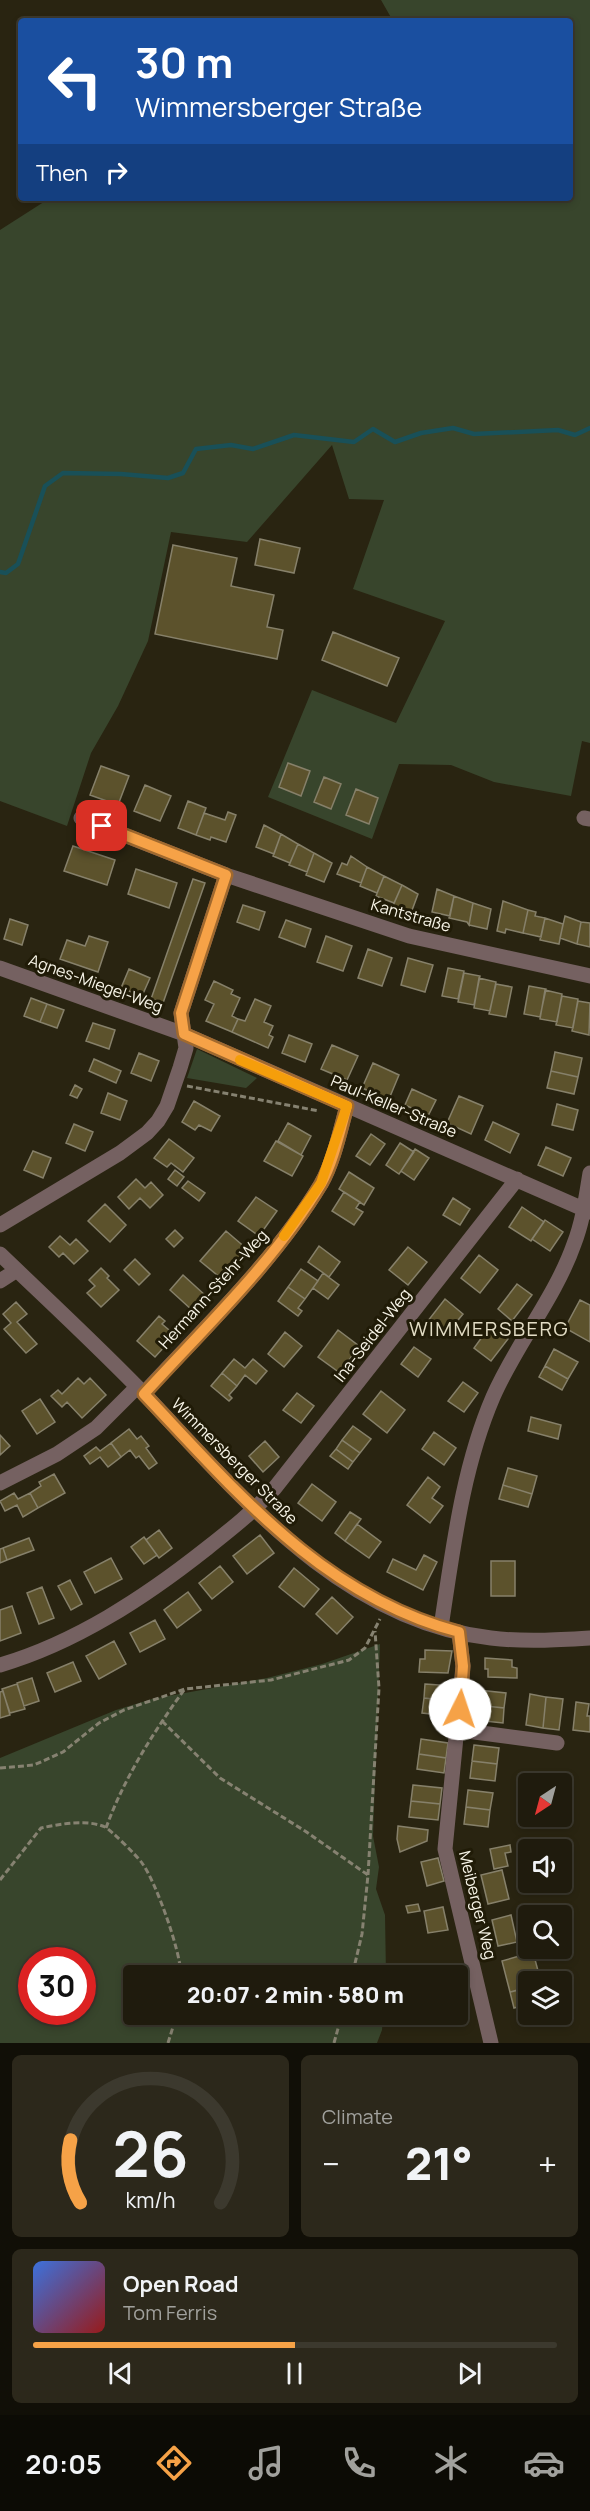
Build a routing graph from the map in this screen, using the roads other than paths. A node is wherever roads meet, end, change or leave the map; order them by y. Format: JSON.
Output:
{"nodes":[{"id":1,"x":81,"y":818,"type":"dead end"},
{"id":2,"x":226,"y":875,"type":"junction"},
{"id":3,"x":0,"y":968,"type":"edge"},
{"id":4,"x":590,"y":976,"type":"edge"},
{"id":5,"x":184,"y":1034,"type":"junction"},
{"id":6,"x":346,"y":1110,"type":"junction"},
{"id":7,"x":590,"y":1173,"type":"edge"},
{"id":8,"x":517,"y":1179,"type":"junction"},
{"id":9,"x":587,"y":1210,"type":"edge"},
{"id":10,"x":0,"y":1225,"type":"edge"},
{"id":11,"x":0,"y":1254,"type":"edge"},
{"id":12,"x":17,"y":1270,"type":"junction"},
{"id":13,"x":0,"y":1281,"type":"edge"},
{"id":14,"x":140,"y":1390,"type":"junction"},
{"id":15,"x":0,"y":1483,"type":"edge"},
{"id":16,"x":255,"y":1511,"type":"junction"},
{"id":17,"x":441,"y":1627,"type":"junction"},
{"id":18,"x":459,"y":1632,"type":"junction"},
{"id":19,"x":590,"y":1638,"type":"edge"},
{"id":20,"x":0,"y":1665,"type":"edge"},
{"id":21,"x":459,"y":1730,"type":"junction"},
{"id":22,"x":558,"y":1743,"type":"dead end"},
{"id":23,"x":491,"y":2043,"type":"edge"}],
"edges":[{"from":1,"to":2,"type":"street","name":"Kantstraße"},
{"from":2,"to":4,"type":"street","name":"Kantstraße"},
{"from":2,"to":5,"type":"street"},
{"from":3,"to":5,"type":"street","name":"Agnes-Miegel-Weg"},
{"from":5,"to":6,"type":"street","name":"Paul-Keller-Straße"},
{"from":5,"to":10,"type":"street"},
{"from":6,"to":8,"type":"street","name":"Paul-Keller-Straße"},
{"from":6,"to":14,"type":"street","name":"Hermann-Stehr-Weg"},
{"from":7,"to":9,"type":"street"},
{"from":8,"to":9,"type":"street","name":"Paul-Keller-Straße"},
{"from":8,"to":16,"type":"street","name":"Ina-Seidel-Weg"},
{"from":9,"to":17,"type":"street"},
{"from":11,"to":12,"type":"street","name":"Wimmersberger Straße"},
{"from":12,"to":13,"type":"street"},
{"from":12,"to":14,"type":"street","name":"Wimmersberger Straße"},
{"from":14,"to":15,"type":"street","name":"Hermann-Stehr-Weg"},
{"from":14,"to":16,"type":"street","name":"Wimmersberger Straße"},
{"from":16,"to":17,"type":"street","name":"Wimmersberger Straße"},
{"from":16,"to":20,"type":"street","name":"Ina-Seidel-Weg"},
{"from":17,"to":18,"type":"street","name":"Wimmersberger Straße"},
{"from":18,"to":19,"type":"street","name":"Wimmersberger Straße"},
{"from":18,"to":21,"type":"street","name":"Meiberger Weg"},
{"from":21,"to":22,"type":"street"},
{"from":21,"to":23,"type":"street","name":"Meiberger Weg"}]}
